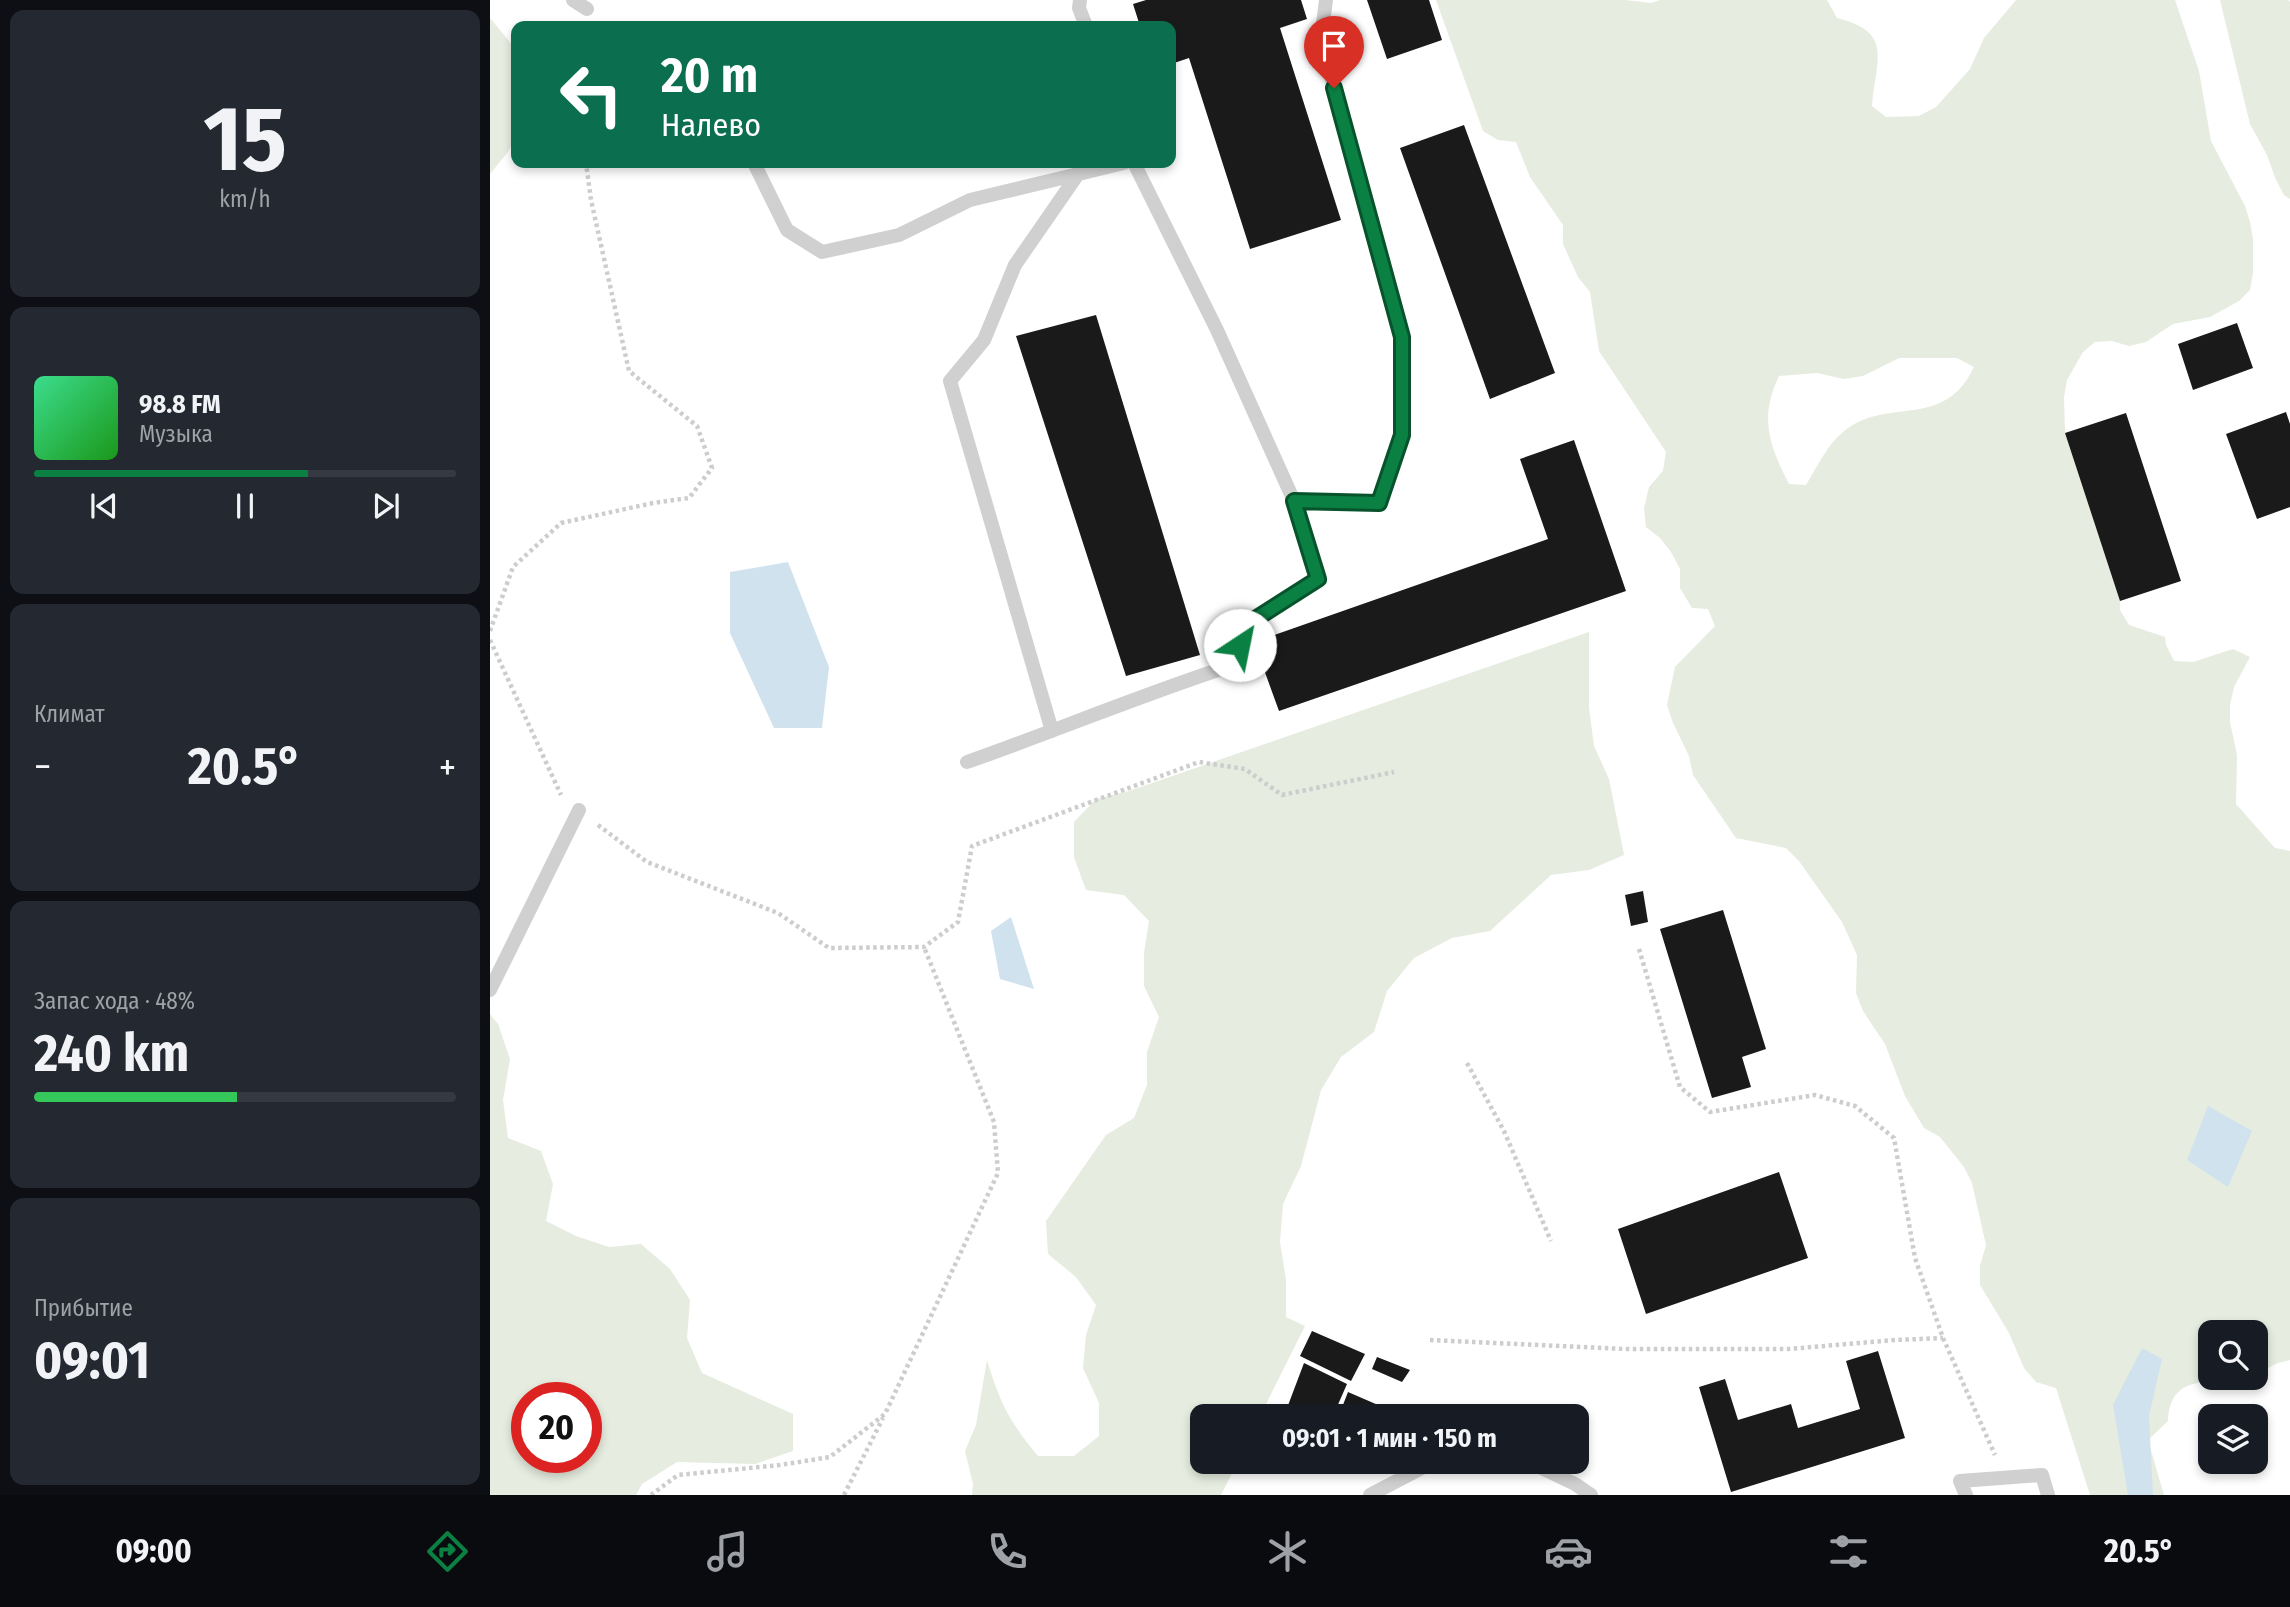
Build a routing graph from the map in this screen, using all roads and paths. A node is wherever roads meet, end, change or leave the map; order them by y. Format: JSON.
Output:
{"nodes":[{"id":1,"x":573,"y":0,"type":"edge"},
{"id":2,"x":1080,"y":0,"type":"edge"},
{"id":3,"x":1326,"y":0,"type":"edge"},
{"id":4,"x":587,"y":9,"type":"dead end"},
{"id":5,"x":1084,"y":21,"type":"edge"},
{"id":6,"x":587,"y":168,"type":"edge"},
{"id":7,"x":756,"y":168,"type":"edge"},
{"id":8,"x":1103,"y":168,"type":"edge"},
{"id":9,"x":1136,"y":168,"type":"edge"},
{"id":10,"x":1078,"y":174,"type":"junction"},
{"id":11,"x":1294,"y":501,"type":"junction"},
{"id":12,"x":490,"y":631,"type":"edge"},
{"id":13,"x":490,"y":640,"type":"edge"},
{"id":14,"x":1052,"y":731,"type":"junction"},
{"id":15,"x":967,"y":762,"type":"dead end"},
{"id":16,"x":1394,"y":772,"type":"dead end"},
{"id":17,"x":579,"y":810,"type":"junction"},
{"id":18,"x":924,"y":947,"type":"junction"},
{"id":19,"x":1639,"y":949,"type":"dead end"},
{"id":20,"x":490,"y":990,"type":"edge"},
{"id":21,"x":1467,"y":1063,"type":"dead end"},
{"id":22,"x":1551,"y":1241,"type":"dead end"},
{"id":23,"x":1943,"y":1338,"type":"junction"},
{"id":24,"x":1430,"y":1340,"type":"dead end"},
{"id":25,"x":885,"y":1414,"type":"junction"},
{"id":26,"x":1410,"y":1474,"type":"edge"},
{"id":27,"x":1554,"y":1474,"type":"edge"},
{"id":28,"x":2004,"y":1478,"type":"junction"},
{"id":29,"x":651,"y":1495,"type":"edge"},
{"id":30,"x":844,"y":1495,"type":"edge"},
{"id":31,"x":1370,"y":1495,"type":"edge"},
{"id":32,"x":1591,"y":1495,"type":"edge"},
{"id":33,"x":1966,"y":1495,"type":"edge"},
{"id":34,"x":2048,"y":1495,"type":"edge"}],
"edges":[{"from":1,"to":4,"type":"lane"},
{"from":2,"to":5,"type":"lane"},
{"from":3,"to":11,"type":"lane"},
{"from":6,"to":12,"type":"path"},
{"from":7,"to":10,"type":"lane"},
{"from":8,"to":10,"type":"lane"},
{"from":9,"to":11,"type":"lane"},
{"from":10,"to":14,"type":"lane"},
{"from":11,"to":14,"type":"lane"},
{"from":13,"to":17,"type":"path"},
{"from":14,"to":15,"type":"lane"},
{"from":16,"to":18,"type":"path"},
{"from":17,"to":18,"type":"path"},
{"from":17,"to":20,"type":"lane"},
{"from":18,"to":25,"type":"path"},
{"from":19,"to":23,"type":"path"},
{"from":21,"to":22,"type":"path"},
{"from":23,"to":24,"type":"path"},
{"from":23,"to":28,"type":"path"},
{"from":25,"to":29,"type":"path"},
{"from":25,"to":30,"type":"path"},
{"from":26,"to":31,"type":"lane"},
{"from":27,"to":32,"type":"lane"},
{"from":28,"to":33,"type":"lane"},
{"from":28,"to":34,"type":"lane"}]}
